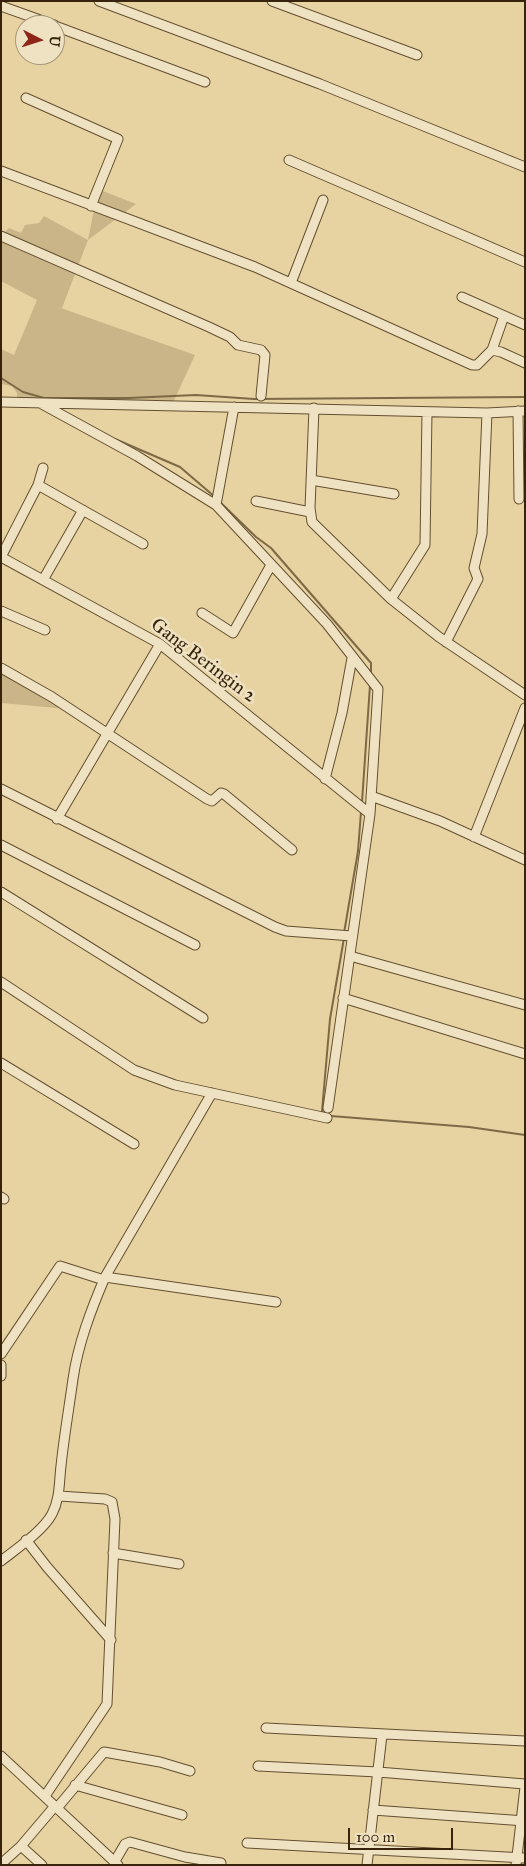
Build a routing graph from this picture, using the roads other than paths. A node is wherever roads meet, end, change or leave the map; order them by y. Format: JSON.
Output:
{"nodes":[{"id":1,"x":99,"y":1,"type":"edge"},
{"id":2,"x":272,"y":1,"type":"edge"},
{"id":3,"x":1,"y":6,"type":"edge"},
{"id":4,"x":26,"y":15,"type":"edge"},
{"id":5,"x":65,"y":29,"type":"edge"},
{"id":6,"x":417,"y":55,"type":"dead end"},
{"id":7,"x":205,"y":82,"type":"dead end"},
{"id":8,"x":26,"y":98,"type":"dead end"},
{"id":9,"x":289,"y":160,"type":"dead end"},
{"id":10,"x":525,"y":167,"type":"edge"},
{"id":11,"x":1,"y":171,"type":"edge"},
{"id":12,"x":324,"y":200,"type":"dead end"},
{"id":13,"x":91,"y":206,"type":"junction"},
{"id":14,"x":1,"y":236,"type":"edge"},
{"id":15,"x":525,"y":262,"type":"edge"},
{"id":16,"x":291,"y":283,"type":"junction"},
{"id":17,"x":462,"y":297,"type":"dead end"},
{"id":18,"x":504,"y":316,"type":"junction"},
{"id":19,"x":525,"y":325,"type":"edge"},
{"id":20,"x":492,"y":350,"type":"junction"},
{"id":21,"x":525,"y":363,"type":"edge"},
{"id":22,"x":261,"y":396,"type":"dead end"},
{"id":23,"x":41,"y":401,"type":"junction"},
{"id":24,"x":1,"y":402,"type":"edge"},
{"id":25,"x":234,"y":408,"type":"junction"},
{"id":26,"x":314,"y":408,"type":"junction"},
{"id":27,"x":522,"y":411,"type":"edge"},
{"id":28,"x":427,"y":412,"type":"junction"},
{"id":29,"x":487,"y":413,"type":"junction"},
{"id":30,"x":43,"y":468,"type":"dead end"},
{"id":31,"x":311,"y":480,"type":"junction"},
{"id":32,"x":38,"y":485,"type":"junction"},
{"id":33,"x":394,"y":494,"type":"dead end"},
{"id":34,"x":518,"y":498,"type":"dead end"},
{"id":35,"x":256,"y":501,"type":"dead end"},
{"id":36,"x":216,"y":504,"type":"junction"},
{"id":37,"x":83,"y":510,"type":"junction"},
{"id":38,"x":310,"y":512,"type":"junction"},
{"id":39,"x":143,"y":544,"type":"dead end"},
{"id":40,"x":1,"y":557,"type":"edge"},
{"id":41,"x":271,"y":565,"type":"junction"},
{"id":42,"x":44,"y":580,"type":"junction"},
{"id":43,"x":390,"y":599,"type":"junction"},
{"id":44,"x":1,"y":611,"type":"edge"},
{"id":45,"x":202,"y":614,"type":"dead end"},
{"id":46,"x":45,"y":630,"type":"dead end"},
{"id":47,"x":446,"y":642,"type":"junction"},
{"id":48,"x":160,"y":644,"type":"junction"},
{"id":49,"x":352,"y":658,"type":"junction"},
{"id":50,"x":1,"y":668,"type":"edge"},
{"id":51,"x":525,"y":695,"type":"edge"},
{"id":52,"x":525,"y":708,"type":"edge"},
{"id":53,"x":107,"y":733,"type":"junction"},
{"id":54,"x":326,"y":779,"type":"junction"},
{"id":55,"x":1,"y":789,"type":"edge"},
{"id":56,"x":371,"y":796,"type":"junction"},
{"id":57,"x":364,"y":810,"type":"junction"},
{"id":58,"x":57,"y":819,"type":"junction"},
{"id":59,"x":474,"y":837,"type":"junction"},
{"id":60,"x":1,"y":846,"type":"edge"},
{"id":61,"x":292,"y":850,"type":"dead end"},
{"id":62,"x":525,"y":860,"type":"edge"},
{"id":63,"x":1,"y":892,"type":"edge"},
{"id":64,"x":347,"y":935,"type":"junction"},
{"id":65,"x":195,"y":945,"type":"dead end"},
{"id":66,"x":350,"y":956,"type":"junction"},
{"id":67,"x":1,"y":982,"type":"edge"},
{"id":68,"x":343,"y":998,"type":"junction"},
{"id":69,"x":525,"y":1005,"type":"edge"},
{"id":70,"x":203,"y":1018,"type":"dead end"},
{"id":71,"x":525,"y":1054,"type":"edge"},
{"id":72,"x":1,"y":1063,"type":"edge"},
{"id":73,"x":212,"y":1093,"type":"junction"},
{"id":74,"x":328,"y":1108,"type":"dead end"},
{"id":75,"x":327,"y":1118,"type":"dead end"},
{"id":76,"x":134,"y":1144,"type":"dead end"},
{"id":77,"x":105,"y":1279,"type":"junction"},
{"id":78,"x":276,"y":1302,"type":"dead end"},
{"id":79,"x":1,"y":1354,"type":"edge"},
{"id":80,"x":1,"y":1365,"type":"edge"},
{"id":81,"x":1,"y":1376,"type":"edge"},
{"id":82,"x":59,"y":1496,"type":"junction"},
{"id":83,"x":26,"y":1540,"type":"junction"},
{"id":84,"x":114,"y":1553,"type":"junction"},
{"id":85,"x":1,"y":1561,"type":"edge"},
{"id":86,"x":179,"y":1564,"type":"dead end"},
{"id":87,"x":111,"y":1640,"type":"junction"},
{"id":88,"x":266,"y":1728,"type":"dead end"},
{"id":89,"x":382,"y":1735,"type":"junction"},
{"id":90,"x":525,"y":1741,"type":"edge"},
{"id":91,"x":1,"y":1756,"type":"edge"},
{"id":92,"x":258,"y":1766,"type":"dead end"},
{"id":93,"x":190,"y":1771,"type":"dead end"},
{"id":94,"x":378,"y":1772,"type":"junction"},
{"id":95,"x":75,"y":1785,"type":"junction"},
{"id":96,"x":525,"y":1785,"type":"edge"},
{"id":97,"x":45,"y":1796,"type":"junction"},
{"id":98,"x":56,"y":1807,"type":"junction"},
{"id":99,"x":373,"y":1810,"type":"junction"},
{"id":100,"x":182,"y":1815,"type":"dead end"},
{"id":101,"x":523,"y":1821,"type":"edge"},
{"id":102,"x":247,"y":1843,"type":"dead end"},
{"id":103,"x":21,"y":1846,"type":"junction"},
{"id":104,"x":369,"y":1848,"type":"junction"},
{"id":105,"x":519,"y":1860,"type":"edge"},
{"id":106,"x":117,"y":1863,"type":"edge"},
{"id":107,"x":221,"y":1863,"type":"dead end"},
{"id":108,"x":1,"y":1864,"type":"edge"},
{"id":109,"x":42,"y":1865,"type":"edge"},
{"id":110,"x":367,"y":1865,"type":"edge"}],
"edges":[{"from":1,"to":10,"type":"street"},
{"from":2,"to":6,"type":"street"},
{"from":3,"to":4,"type":"street"},
{"from":5,"to":7,"type":"street"},
{"from":8,"to":13,"type":"street"},
{"from":9,"to":15,"type":"street"},
{"from":11,"to":13,"type":"street"},
{"from":12,"to":16,"type":"street"},
{"from":13,"to":16,"type":"street"},
{"from":14,"to":22,"type":"street"},
{"from":16,"to":20,"type":"street"},
{"from":17,"to":18,"type":"street"},
{"from":18,"to":19,"type":"street"},
{"from":18,"to":20,"type":"street"},
{"from":20,"to":21,"type":"street"},
{"from":23,"to":24,"type":"street"},
{"from":23,"to":25,"type":"street"},
{"from":23,"to":36,"type":"street"},
{"from":25,"to":26,"type":"street"},
{"from":25,"to":36,"type":"street"},
{"from":26,"to":28,"type":"street"},
{"from":26,"to":31,"type":"street"},
{"from":27,"to":29,"type":"street"},
{"from":27,"to":34,"type":"street"},
{"from":28,"to":29,"type":"street"},
{"from":28,"to":43,"type":"street"},
{"from":29,"to":47,"type":"street"},
{"from":30,"to":32,"type":"street"},
{"from":31,"to":33,"type":"street"},
{"from":31,"to":38,"type":"street"},
{"from":32,"to":37,"type":"street"},
{"from":32,"to":40,"type":"street"},
{"from":35,"to":38,"type":"street"},
{"from":36,"to":41,"type":"street"},
{"from":37,"to":39,"type":"street"},
{"from":37,"to":42,"type":"street"},
{"from":38,"to":43,"type":"street"},
{"from":40,"to":42,"type":"street","name":"Gang Beringin 2"},
{"from":41,"to":45,"type":"street"},
{"from":41,"to":49,"type":"street"},
{"from":42,"to":48,"type":"street","name":"Gang Beringin 2"},
{"from":43,"to":47,"type":"street"},
{"from":44,"to":46,"type":"street"},
{"from":47,"to":51,"type":"street"},
{"from":48,"to":53,"type":"street"},
{"from":48,"to":54,"type":"street","name":"Gang Beringin 2"},
{"from":49,"to":54,"type":"street"},
{"from":49,"to":56,"type":"street"},
{"from":50,"to":53,"type":"street"},
{"from":52,"to":59,"type":"street"},
{"from":53,"to":58,"type":"street"},
{"from":53,"to":61,"type":"street"},
{"from":54,"to":57,"type":"street","name":"Gang Beringin 2"},
{"from":55,"to":58,"type":"street"},
{"from":56,"to":57,"type":"street"},
{"from":56,"to":59,"type":"street"},
{"from":57,"to":64,"type":"street"},
{"from":58,"to":64,"type":"street"},
{"from":59,"to":62,"type":"street"},
{"from":60,"to":65,"type":"street"},
{"from":63,"to":70,"type":"street"},
{"from":64,"to":66,"type":"street"},
{"from":66,"to":68,"type":"street"},
{"from":66,"to":69,"type":"street"},
{"from":67,"to":73,"type":"street"},
{"from":68,"to":71,"type":"street"},
{"from":68,"to":74,"type":"street"},
{"from":72,"to":76,"type":"street"},
{"from":73,"to":75,"type":"street"},
{"from":73,"to":77,"type":"street"},
{"from":77,"to":78,"type":"street"},
{"from":77,"to":79,"type":"street"},
{"from":77,"to":82,"type":"street"},
{"from":80,"to":81,"type":"street"},
{"from":82,"to":83,"type":"street"},
{"from":82,"to":84,"type":"street"},
{"from":83,"to":85,"type":"street"},
{"from":83,"to":87,"type":"street"},
{"from":84,"to":86,"type":"street"},
{"from":84,"to":87,"type":"street"},
{"from":87,"to":97,"type":"street"},
{"from":88,"to":89,"type":"street"},
{"from":89,"to":90,"type":"street"},
{"from":89,"to":94,"type":"street"},
{"from":91,"to":97,"type":"street"},
{"from":92,"to":94,"type":"street"},
{"from":93,"to":95,"type":"street"},
{"from":94,"to":96,"type":"street"},
{"from":94,"to":99,"type":"street"},
{"from":95,"to":98,"type":"street"},
{"from":95,"to":100,"type":"street"},
{"from":96,"to":101,"type":"street"},
{"from":97,"to":98,"type":"street"},
{"from":98,"to":103,"type":"street"},
{"from":98,"to":106,"type":"street"},
{"from":99,"to":101,"type":"street"},
{"from":99,"to":104,"type":"street"},
{"from":101,"to":105,"type":"street"},
{"from":102,"to":104,"type":"street"},
{"from":103,"to":108,"type":"street"},
{"from":103,"to":109,"type":"street"},
{"from":104,"to":105,"type":"street"},
{"from":104,"to":110,"type":"street"},
{"from":106,"to":107,"type":"street"}]}
